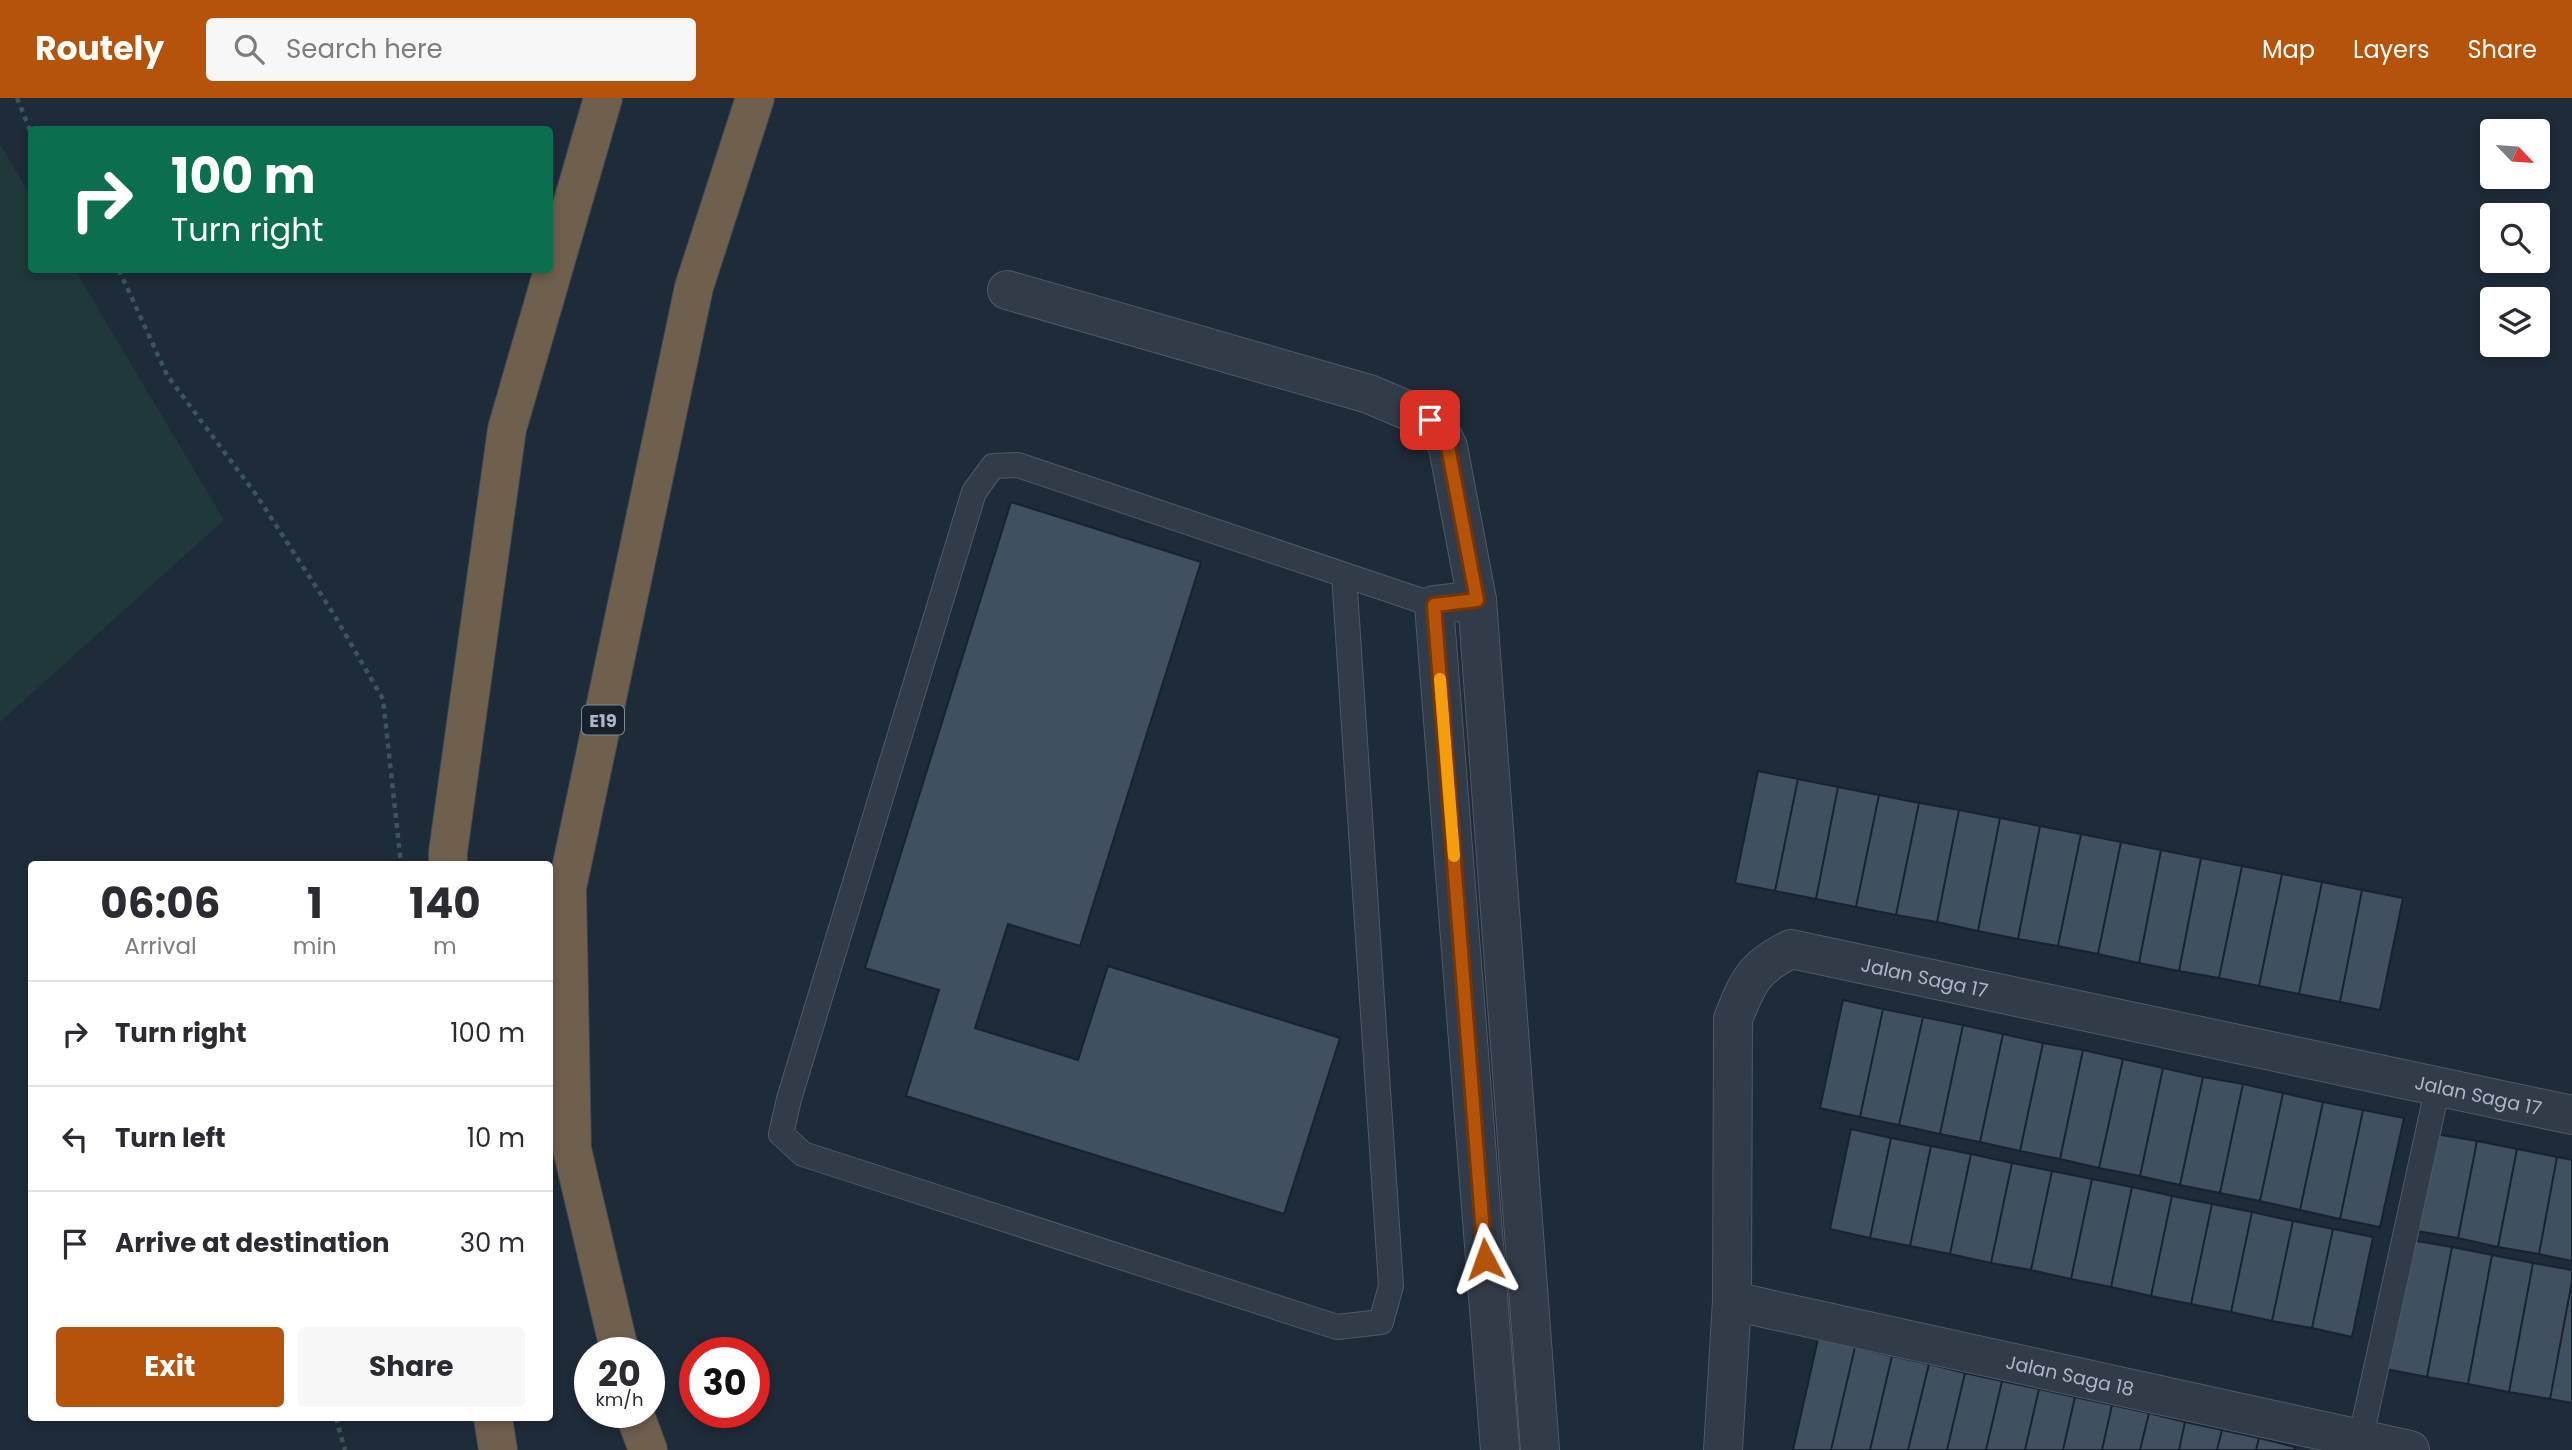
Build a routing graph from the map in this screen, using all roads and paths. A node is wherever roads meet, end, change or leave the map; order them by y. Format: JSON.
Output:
{"nodes":[{"id":1,"x":17,"y":98,"type":"edge"},
{"id":2,"x":603,"y":98,"type":"edge"},
{"id":3,"x":755,"y":98,"type":"edge"},
{"id":4,"x":28,"y":126,"type":"edge"},
{"id":5,"x":553,"y":270,"type":"edge"},
{"id":6,"x":119,"y":273,"type":"edge"},
{"id":7,"x":552,"y":273,"type":"edge"},
{"id":8,"x":1007,"y":290,"type":"dead end"},
{"id":9,"x":1344,"y":575,"type":"junction"},
{"id":10,"x":1477,"y":600,"type":"junction"},
{"id":11,"x":1434,"y":605,"type":"junction"},
{"id":12,"x":401,"y":861,"type":"edge"},
{"id":13,"x":448,"y":861,"type":"edge"},
{"id":14,"x":2438,"y":1086,"type":"junction"},
{"id":15,"x":2572,"y":1115,"type":"edge"},
{"id":16,"x":1732,"y":1301,"type":"junction"},
{"id":17,"x":616,"y":1337,"type":"edge"},
{"id":18,"x":337,"y":1421,"type":"edge"},
{"id":19,"x":493,"y":1421,"type":"edge"},
{"id":20,"x":640,"y":1428,"type":"edge"},
{"id":21,"x":2359,"y":1445,"type":"edge"},
{"id":22,"x":345,"y":1450,"type":"edge"},
{"id":23,"x":498,"y":1450,"type":"edge"},
{"id":24,"x":648,"y":1450,"type":"edge"},
{"id":25,"x":1500,"y":1450,"type":"edge"},
{"id":26,"x":1540,"y":1450,"type":"edge"},
{"id":27,"x":1723,"y":1450,"type":"edge"},
{"id":28,"x":2410,"y":1450,"type":"edge"}],
"edges":[{"from":1,"to":4,"type":"path"},
{"from":2,"to":5,"type":"highway"},
{"from":3,"to":17,"type":"highway","number":"E19"},
{"from":6,"to":12,"type":"path"},
{"from":7,"to":13,"type":"highway"},
{"from":8,"to":10,"type":"street"},
{"from":9,"to":9,"type":"lane"},
{"from":9,"to":11,"type":"lane"},
{"from":10,"to":11,"type":"street"},
{"from":10,"to":26,"type":"street"},
{"from":11,"to":25,"type":"street"},
{"from":14,"to":15,"type":"street","name":"Jalan Saga 17"},
{"from":14,"to":16,"type":"street","name":"Jalan Saga 17"},
{"from":14,"to":21,"type":"lane"},
{"from":16,"to":21,"type":"street","name":"Jalan Saga 18"},
{"from":16,"to":27,"type":"street","name":"Jalan Saga 17"},
{"from":18,"to":22,"type":"path"},
{"from":19,"to":23,"type":"highway"},
{"from":20,"to":24,"type":"highway"},
{"from":21,"to":28,"type":"street","name":"Jalan Saga 18"}]}
